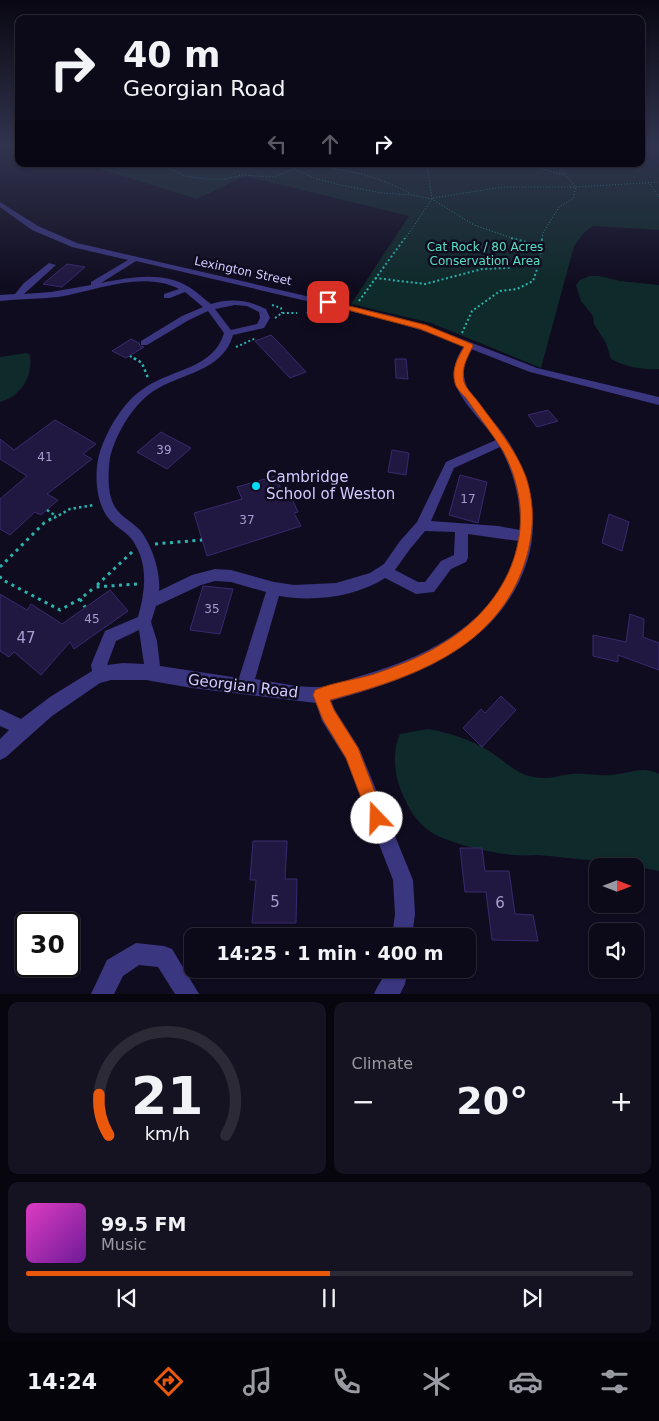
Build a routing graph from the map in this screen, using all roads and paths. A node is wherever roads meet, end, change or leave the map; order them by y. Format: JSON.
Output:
{"nodes":[{"id":1,"x":379,"y":192,"type":"edge"},
{"id":2,"x":407,"y":192,"type":"edge"},
{"id":3,"x":431,"y":192,"type":"edge"},
{"id":4,"x":472,"y":192,"type":"edge"},
{"id":5,"x":575,"y":192,"type":"edge"},
{"id":6,"x":412,"y":195,"type":"junction"},
{"id":7,"x":432,"y":198,"type":"junction"},
{"id":8,"x":0,"y":204,"type":"edge"},
{"id":9,"x":542,"y":246,"type":"junction"},
{"id":10,"x":134,"y":259,"type":"junction"},
{"id":11,"x":540,"y":260,"type":"junction"},
{"id":12,"x":52,"y":265,"type":"dead end"},
{"id":13,"x":121,"y":269,"type":"junction"},
{"id":14,"x":375,"y":278,"type":"junction"},
{"id":15,"x":118,"y":284,"type":"junction"},
{"id":16,"x":186,"y":289,"type":"junction"},
{"id":17,"x":78,"y":291,"type":"junction"},
{"id":18,"x":167,"y":296,"type":"dead end"},
{"id":19,"x":17,"y":297,"type":"junction"},
{"id":20,"x":0,"y":298,"type":"edge"},
{"id":21,"x":210,"y":308,"type":"junction"},
{"id":22,"x":354,"y":308,"type":"junction"},
{"id":23,"x":229,"y":333,"type":"junction"},
{"id":24,"x":144,"y":343,"type":"dead end"},
{"id":25,"x":463,"y":343,"type":"junction"},
{"id":26,"x":130,"y":356,"type":"dead end"},
{"id":27,"x":154,"y":386,"type":"junction"},
{"id":28,"x":659,"y":401,"type":"edge"},
{"id":29,"x":503,"y":442,"type":"junction"},
{"id":30,"x":107,"y":503,"type":"junction"},
{"id":31,"x":46,"y":510,"type":"dead end"},
{"id":32,"x":56,"y":516,"type":"junction"},
{"id":33,"x":423,"y":526,"type":"junction"},
{"id":34,"x":462,"y":528,"type":"junction"},
{"id":35,"x":526,"y":537,"type":"junction"},
{"id":36,"x":202,"y":540,"type":"dead end"},
{"id":37,"x":140,"y":545,"type":"junction"},
{"id":38,"x":0,"y":567,"type":"edge"},
{"id":39,"x":385,"y":571,"type":"junction"},
{"id":40,"x":0,"y":576,"type":"edge"},
{"id":41,"x":152,"y":584,"type":"junction"},
{"id":42,"x":95,"y":587,"type":"junction"},
{"id":43,"x":274,"y":588,"type":"junction"},
{"id":44,"x":80,"y":599,"type":"junction"},
{"id":45,"x":148,"y":602,"type":"junction"},
{"id":46,"x":85,"y":607,"type":"dead end"},
{"id":47,"x":144,"y":622,"type":"junction"},
{"id":48,"x":152,"y":673,"type":"junction"},
{"id":49,"x":100,"y":675,"type":"junction"},
{"id":50,"x":244,"y":686,"type":"junction"},
{"id":51,"x":321,"y":695,"type":"junction"},
{"id":52,"x":0,"y":717,"type":"edge"},
{"id":53,"x":22,"y":728,"type":"junction"},
{"id":54,"x":0,"y":752,"type":"edge"},
{"id":55,"x":403,"y":928,"type":"edge"},
{"id":56,"x":395,"y":978,"type":"edge"},
{"id":57,"x":102,"y":994,"type":"edge"},
{"id":58,"x":188,"y":994,"type":"edge"},
{"id":59,"x":385,"y":994,"type":"edge"}],
"edges":[{"from":1,"to":6,"type":"path"},
{"from":2,"to":6,"type":"path"},
{"from":3,"to":7,"type":"path"},
{"from":4,"to":7,"type":"path"},
{"from":5,"to":9,"type":"path"},
{"from":6,"to":7,"type":"path"},
{"from":7,"to":9,"type":"path"},
{"from":7,"to":14,"type":"path"},
{"from":8,"to":10,"type":"street","name":"Lexington Street"},
{"from":9,"to":11,"type":"path"},
{"from":10,"to":13,"type":"street"},
{"from":10,"to":22,"type":"street","name":"Lexington Street"},
{"from":11,"to":14,"type":"path"},
{"from":11,"to":25,"type":"path"},
{"from":12,"to":19,"type":"street"},
{"from":13,"to":15,"type":"street"},
{"from":13,"to":17,"type":"street"},
{"from":14,"to":22,"type":"path"},
{"from":15,"to":16,"type":"street"},
{"from":15,"to":17,"type":"street"},
{"from":16,"to":18,"type":"street"},
{"from":16,"to":21,"type":"street"},
{"from":17,"to":19,"type":"street"},
{"from":19,"to":20,"type":"street"},
{"from":21,"to":23,"type":"street"},
{"from":21,"to":23,"type":"street"},
{"from":21,"to":24,"type":"street"},
{"from":22,"to":25,"type":"street","name":"Lexington Street"},
{"from":23,"to":27,"type":"street"},
{"from":25,"to":28,"type":"street","name":"Lexington Street"},
{"from":25,"to":29,"type":"street","name":"Georgian Road"},
{"from":26,"to":27,"type":"path"},
{"from":27,"to":30,"type":"street"},
{"from":29,"to":33,"type":"street"},
{"from":29,"to":35,"type":"street","name":"Georgian Road"},
{"from":30,"to":32,"type":"path"},
{"from":30,"to":37,"type":"street"},
{"from":31,"to":32,"type":"path"},
{"from":32,"to":38,"type":"path"},
{"from":33,"to":34,"type":"street"},
{"from":33,"to":39,"type":"street"},
{"from":34,"to":35,"type":"street"},
{"from":34,"to":39,"type":"street"},
{"from":35,"to":51,"type":"street","name":"Georgian Road"},
{"from":36,"to":37,"type":"path"},
{"from":37,"to":41,"type":"street"},
{"from":37,"to":42,"type":"path"},
{"from":39,"to":43,"type":"street"},
{"from":40,"to":44,"type":"path"},
{"from":41,"to":42,"type":"path"},
{"from":41,"to":45,"type":"street"},
{"from":42,"to":44,"type":"path"},
{"from":43,"to":45,"type":"street"},
{"from":43,"to":50,"type":"street"},
{"from":44,"to":46,"type":"path"},
{"from":45,"to":47,"type":"street"},
{"from":47,"to":48,"type":"street"},
{"from":47,"to":49,"type":"street"},
{"from":48,"to":49,"type":"street","name":"Georgian Road"},
{"from":48,"to":50,"type":"street","name":"Georgian Road"},
{"from":49,"to":53,"type":"street","name":"Georgian Road"},
{"from":50,"to":51,"type":"street","name":"Georgian Road"},
{"from":51,"to":55,"type":"street"},
{"from":52,"to":53,"type":"street"},
{"from":53,"to":54,"type":"street","name":"Georgian Road"},
{"from":56,"to":59,"type":"street"},
{"from":57,"to":58,"type":"street"}]}
